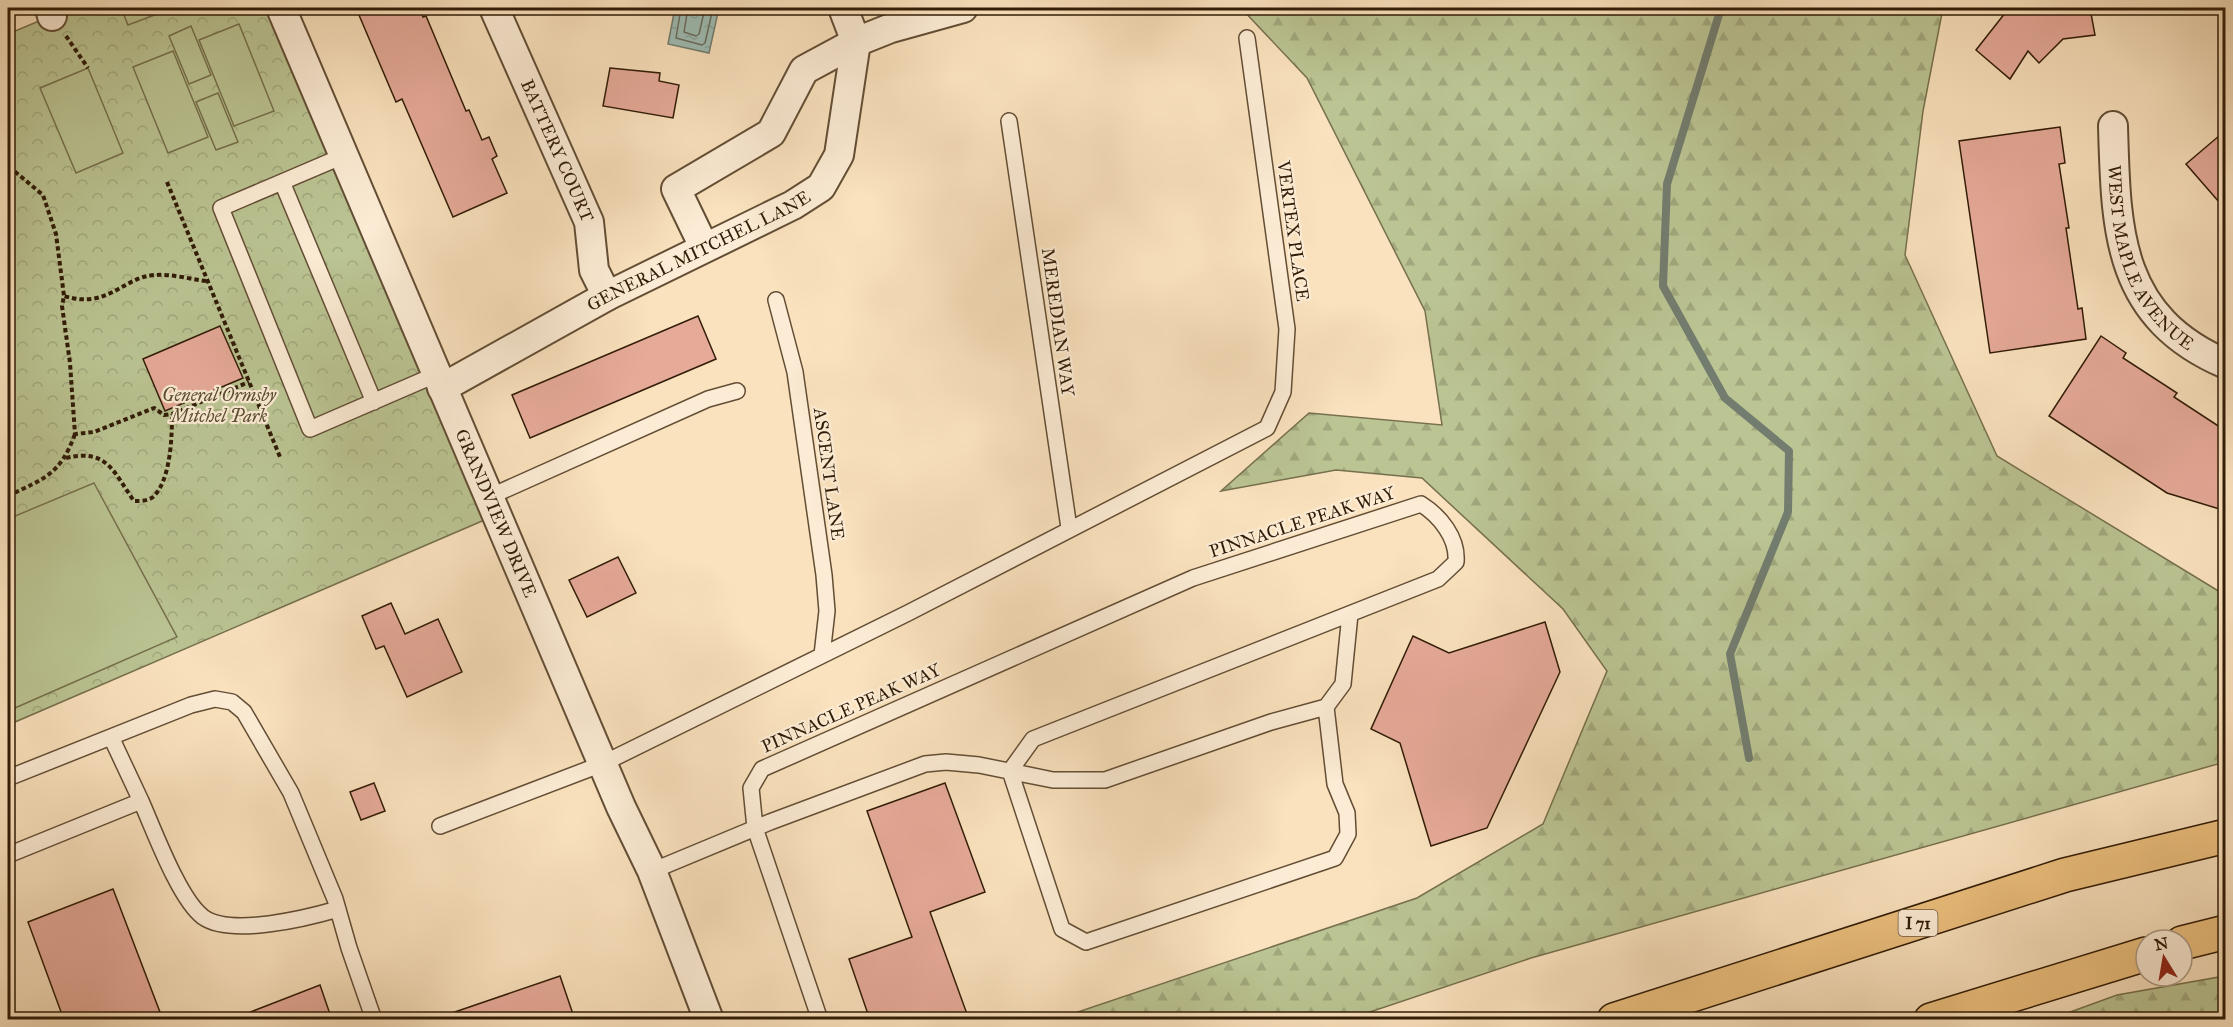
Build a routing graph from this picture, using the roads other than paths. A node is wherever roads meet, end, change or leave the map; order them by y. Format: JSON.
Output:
{"nodes":[{"id":1,"x":281,"y":8,"type":"edge"},
{"id":2,"x":494,"y":8,"type":"edge"},
{"id":3,"x":843,"y":8,"type":"edge"},
{"id":4,"x":963,"y":8,"type":"edge"},
{"id":5,"x":1246,"y":38,"type":"dead end"},
{"id":6,"x":856,"y":42,"type":"junction"},
{"id":7,"x":1009,"y":121,"type":"dead end"},
{"id":8,"x":2113,"y":126,"type":"dead end"},
{"id":9,"x":343,"y":156,"type":"junction"},
{"id":10,"x":282,"y":182,"type":"junction"},
{"id":11,"x":704,"y":247,"type":"junction"},
{"id":12,"x":607,"y":296,"type":"junction"},
{"id":13,"x":776,"y":300,"type":"dead end"},
{"id":14,"x":2226,"y":364,"type":"edge"},
{"id":15,"x":439,"y":382,"type":"junction"},
{"id":16,"x":737,"y":391,"type":"dead end"},
{"id":17,"x":374,"y":402,"type":"junction"},
{"id":18,"x":489,"y":497,"type":"junction"},
{"id":19,"x":1069,"y":528,"type":"junction"},
{"id":20,"x":1350,"y":614,"type":"junction"},
{"id":21,"x":822,"y":655,"type":"junction"},
{"id":22,"x":1326,"y":707,"type":"junction"},
{"id":23,"x":111,"y":737,"type":"junction"},
{"id":24,"x":602,"y":764,"type":"junction"},
{"id":25,"x":1010,"y":771,"type":"junction"},
{"id":26,"x":8,"y":778,"type":"edge"},
{"id":27,"x":141,"y":801,"type":"junction"},
{"id":28,"x":440,"y":826,"type":"dead end"},
{"id":29,"x":755,"y":828,"type":"junction"},
{"id":30,"x":2226,"y":836,"type":"edge"},
{"id":31,"x":8,"y":855,"type":"edge"},
{"id":32,"x":652,"y":871,"type":"junction"},
{"id":33,"x":338,"y":909,"type":"junction"},
{"id":34,"x":2226,"y":932,"type":"edge"},
{"id":35,"x":2194,"y":940,"type":"edge"},
{"id":36,"x":2134,"y":958,"type":"edge"},
{"id":37,"x":374,"y":1020,"type":"edge"},
{"id":38,"x":710,"y":1020,"type":"edge"},
{"id":39,"x":820,"y":1020,"type":"edge"},
{"id":40,"x":1614,"y":1020,"type":"edge"},
{"id":41,"x":1931,"y":1020,"type":"edge"}],
"edges":[{"from":1,"to":9,"type":"street","name":"GRANDVIEW DRIVE"},
{"from":2,"to":12,"type":"street","name":"BATTERY COURT"},
{"from":3,"to":6,"type":"street","name":"GENERAL MITCHEL LANE"},
{"from":4,"to":6,"type":"street"},
{"from":5,"to":19,"type":"lane","name":"VERTEX PLACE"},
{"from":6,"to":11,"type":"street","name":"GENERAL MITCHEL LANE"},
{"from":6,"to":11,"type":"street"},
{"from":7,"to":19,"type":"lane","name":"MEREDIAN WAY"},
{"from":8,"to":14,"type":"street","name":"WEST MAPLE AVENUE"},
{"from":9,"to":10,"type":"lane"},
{"from":9,"to":15,"type":"street","name":"GRANDVIEW DRIVE"},
{"from":10,"to":17,"type":"lane"},
{"from":10,"to":17,"type":"lane"},
{"from":11,"to":12,"type":"street","name":"GENERAL MITCHEL LANE"},
{"from":12,"to":15,"type":"street","name":"GENERAL MITCHEL LANE"},
{"from":13,"to":21,"type":"lane","name":"ASCENT LANE"},
{"from":15,"to":17,"type":"lane"},
{"from":15,"to":18,"type":"street","name":"GRANDVIEW DRIVE"},
{"from":16,"to":18,"type":"lane"},
{"from":18,"to":24,"type":"street","name":"GRANDVIEW DRIVE"},
{"from":19,"to":21,"type":"lane"},
{"from":20,"to":22,"type":"lane"},
{"from":20,"to":25,"type":"lane","name":"PINNACLE PEAK WAY"},
{"from":20,"to":29,"type":"lane","name":"PINNACLE PEAK WAY"},
{"from":21,"to":24,"type":"lane"},
{"from":22,"to":25,"type":"lane"},
{"from":22,"to":25,"type":"lane"},
{"from":23,"to":26,"type":"lane"},
{"from":23,"to":27,"type":"lane"},
{"from":23,"to":33,"type":"lane"},
{"from":24,"to":28,"type":"lane"},
{"from":24,"to":32,"type":"street","name":"GRANDVIEW DRIVE"},
{"from":25,"to":29,"type":"lane"},
{"from":27,"to":31,"type":"lane"},
{"from":27,"to":33,"type":"lane"},
{"from":29,"to":32,"type":"lane"},
{"from":29,"to":39,"type":"lane","name":"PINNACLE PEAK WAY"},
{"from":30,"to":40,"type":"highway","number":"I 71"},
{"from":32,"to":38,"type":"street","name":"GRANDVIEW DRIVE"},
{"from":33,"to":37,"type":"lane"},
{"from":34,"to":35,"type":"highway"},
{"from":36,"to":41,"type":"highway"}]}
